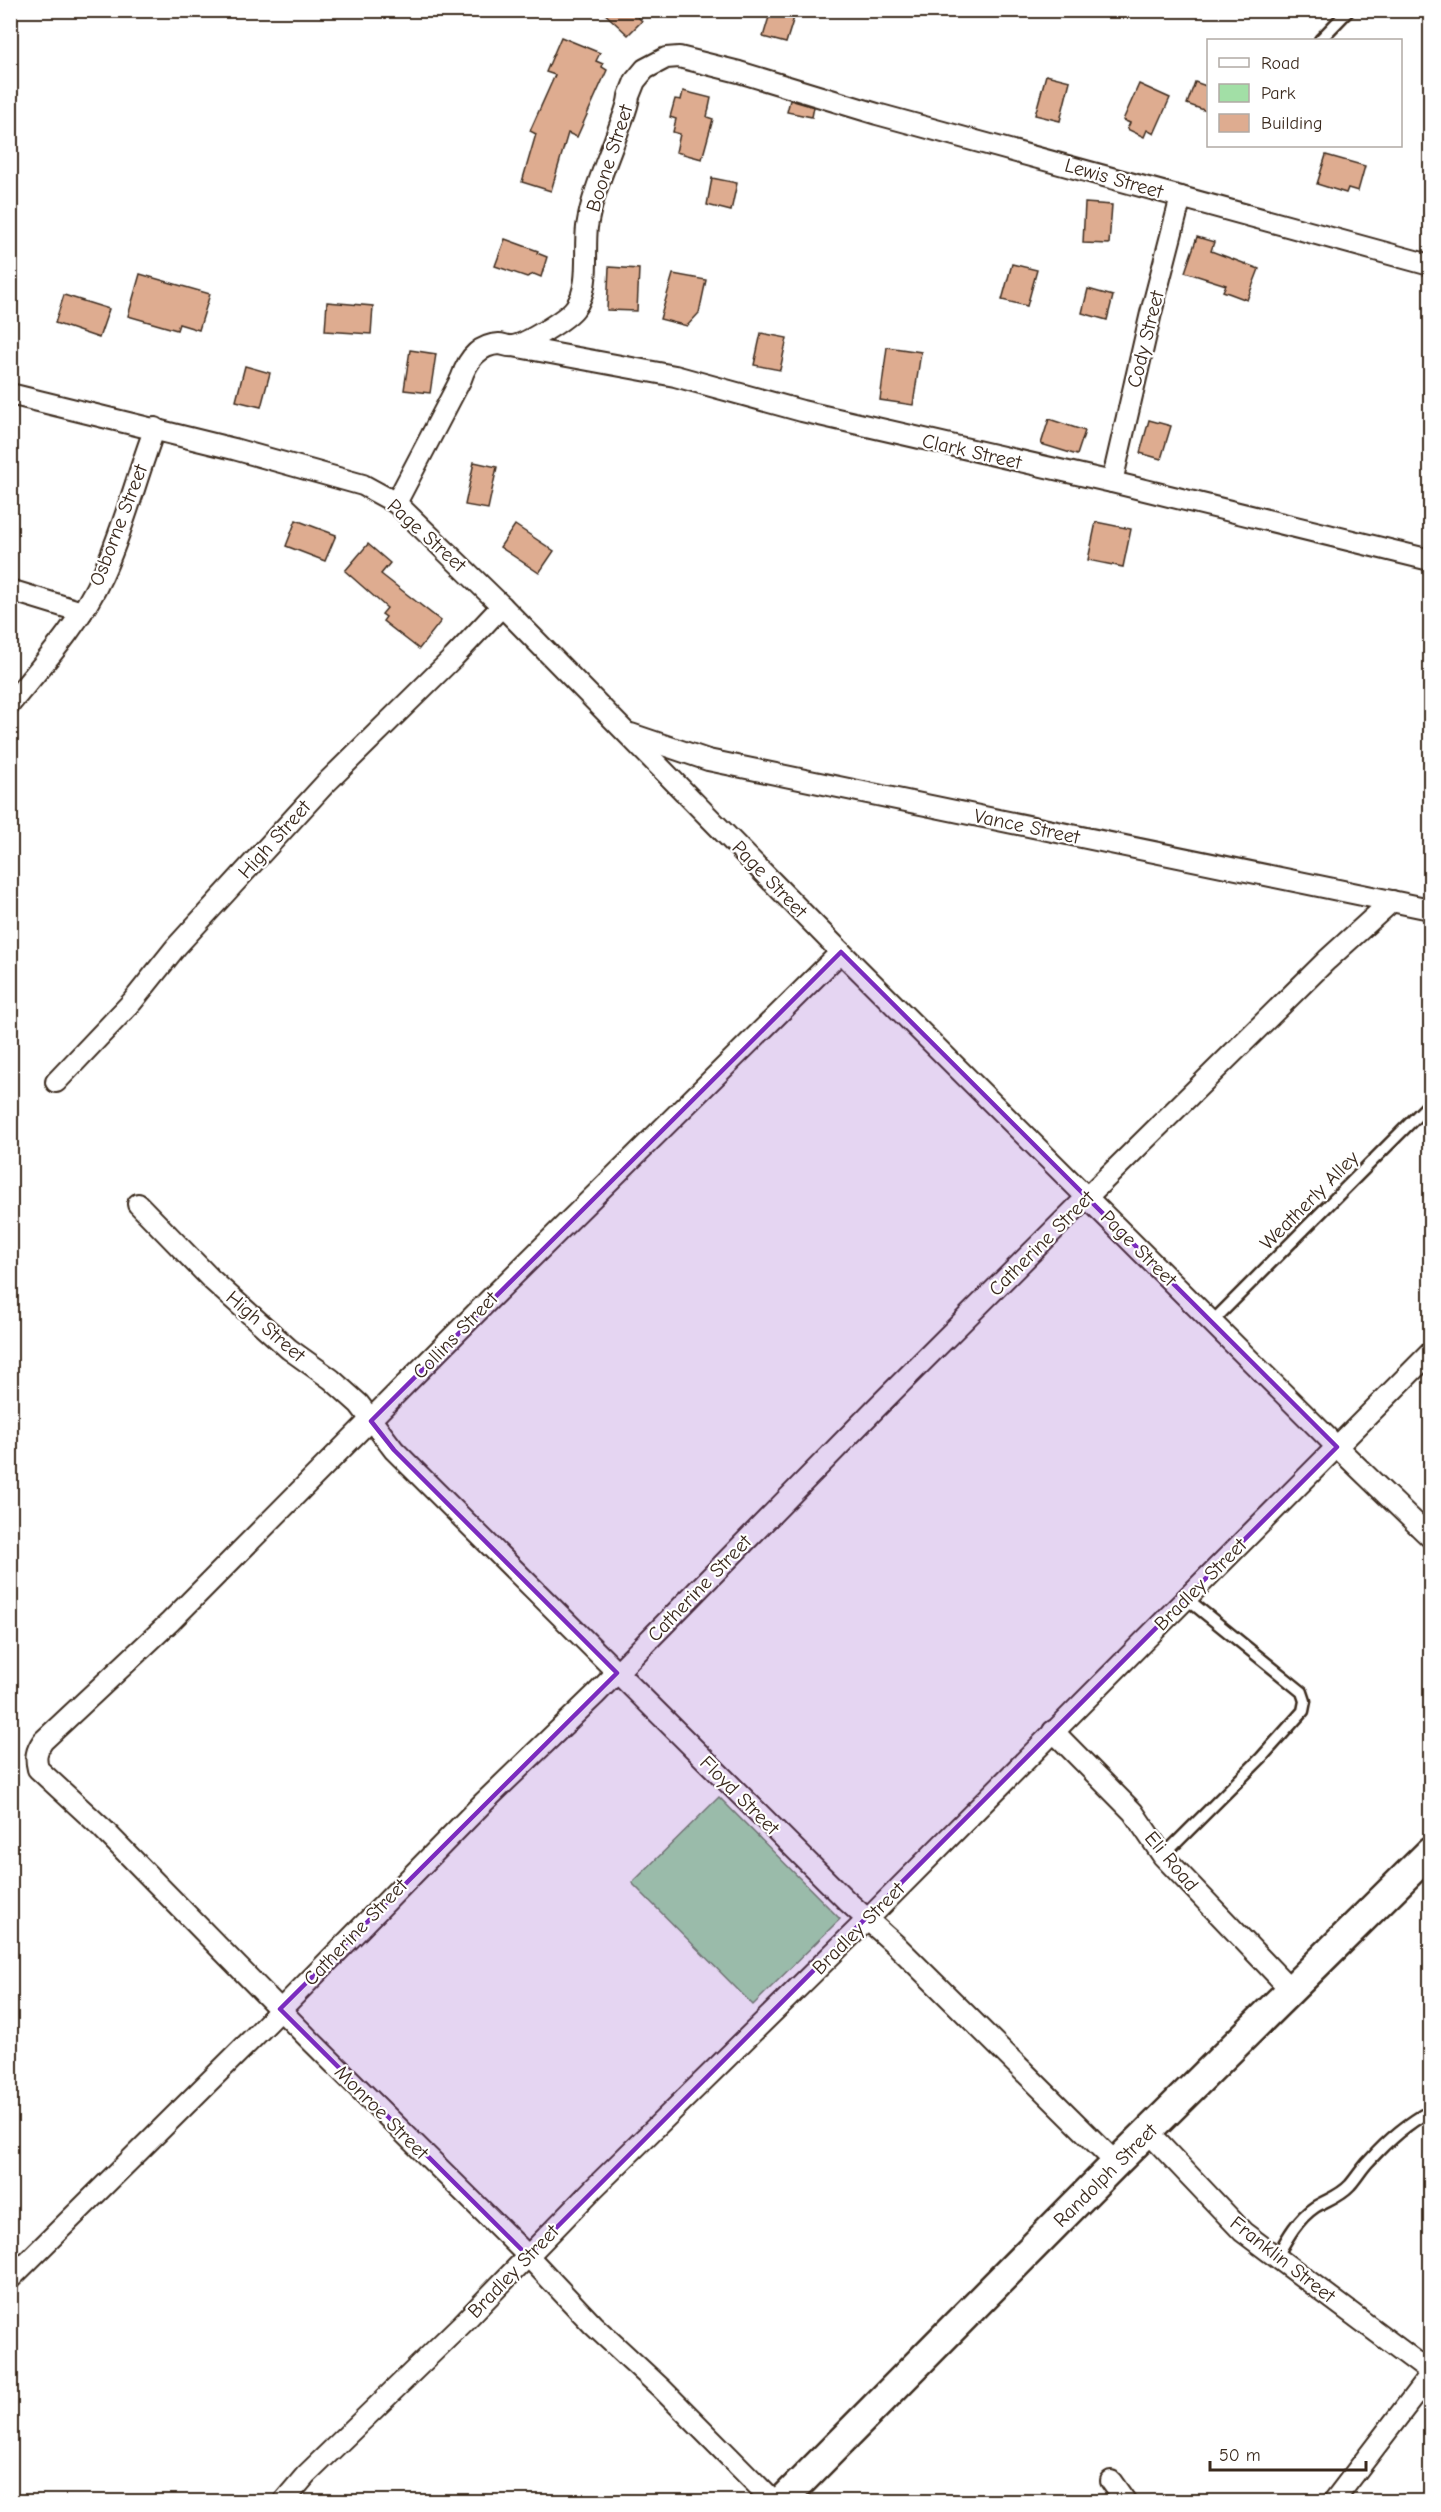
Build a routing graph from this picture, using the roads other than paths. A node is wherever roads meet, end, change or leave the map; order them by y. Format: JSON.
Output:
{"nodes":[{"id":1,"x":1349,"y":10,"type":"edge"},
{"id":2,"x":1321,"y":39,"type":"edge"},
{"id":3,"x":798,"y":90,"type":"joint"},
{"id":4,"x":1181,"y":197,"type":"junction"},
{"id":5,"x":1431,"y":265,"type":"edge"},
{"id":6,"x":513,"y":346,"type":"junction"},
{"id":7,"x":10,"y":394,"type":"edge"},
{"id":8,"x":155,"y":428,"type":"junction"},
{"id":9,"x":1112,"y":482,"type":"junction"},
{"id":10,"x":396,"y":503,"type":"junction"},
{"id":11,"x":1431,"y":560,"type":"edge"},
{"id":12,"x":10,"y":590,"type":"edge"},
{"id":13,"x":502,"y":606,"type":"junction"},
{"id":14,"x":82,"y":612,"type":"junction"},
{"id":15,"x":10,"y":704,"type":"edge"},
{"id":16,"x":626,"y":732,"type":"junction"},
{"id":17,"x":1392,"y":901,"type":"junction"},
{"id":18,"x":1431,"y":909,"type":"edge"},
{"id":19,"x":841,"y":952,"type":"junction"},
{"id":20,"x":56,"y":1082,"type":"dead end"},
{"id":21,"x":1431,"y":1103,"type":"edge"},
{"id":22,"x":1088,"y":1196,"type":"junction"},
{"id":23,"x":138,"y":1204,"type":"dead end"},
{"id":24,"x":1212,"y":1322,"type":"junction"},
{"id":25,"x":1431,"y":1353,"type":"edge"},
{"id":26,"x":371,"y":1421,"type":"junction"},
{"id":27,"x":1337,"y":1447,"type":"junction"},
{"id":28,"x":1431,"y":1537,"type":"edge"},
{"id":29,"x":1186,"y":1598,"type":"junction"},
{"id":30,"x":617,"y":1673,"type":"junction"},
{"id":31,"x":69,"y":1716,"type":"joint"},
{"id":32,"x":1053,"y":1731,"type":"junction"},
{"id":33,"x":1431,"y":1852,"type":"edge"},
{"id":34,"x":1163,"y":1856,"type":"junction"},
{"id":35,"x":868,"y":1919,"type":"junction"},
{"id":36,"x":1292,"y":1991,"type":"junction"},
{"id":37,"x":280,"y":2009,"type":"junction"},
{"id":38,"x":1431,"y":2111,"type":"edge"},
{"id":39,"x":1148,"y":2132,"type":"junction"},
{"id":40,"x":1116,"y":2163,"type":"junction"},
{"id":41,"x":528,"y":2256,"type":"junction"},
{"id":42,"x":1275,"y":2258,"type":"junction"},
{"id":43,"x":10,"y":2279,"type":"edge"},
{"id":44,"x":1431,"y":2373,"type":"edge"},
{"id":45,"x":1111,"y":2481,"type":"dead end"},
{"id":46,"x":283,"y":2502,"type":"edge"},
{"id":47,"x":774,"y":2502,"type":"edge"},
{"id":48,"x":781,"y":2502,"type":"edge"},
{"id":49,"x":1126,"y":2502,"type":"edge"},
{"id":50,"x":1333,"y":2502,"type":"edge"}],
"edges":[{"from":1,"to":2,"type":"lane"},
{"from":3,"to":4,"type":"street","name":"Lewis Street"},
{"from":3,"to":6,"type":"street","name":"Boone Street"},
{"from":4,"to":5,"type":"street","name":"Lewis Street"},
{"from":4,"to":9,"type":"street","name":"Cody Street"},
{"from":6,"to":9,"type":"street","name":"Clark Street"},
{"from":6,"to":10,"type":"street","name":"Boone Street"},
{"from":7,"to":8,"type":"street","name":"Page Street"},
{"from":8,"to":10,"type":"street","name":"Page Street"},
{"from":8,"to":14,"type":"street","name":"Osborne Street"},
{"from":9,"to":11,"type":"street","name":"Clark Street"},
{"from":10,"to":13,"type":"street","name":"Page Street"},
{"from":12,"to":14,"type":"street"},
{"from":13,"to":16,"type":"street","name":"Page Street"},
{"from":13,"to":20,"type":"street","name":"High Street"},
{"from":14,"to":15,"type":"street","name":"Osborne Street"},
{"from":16,"to":17,"type":"street","name":"Vance Street"},
{"from":16,"to":19,"type":"street","name":"Page Street"},
{"from":17,"to":18,"type":"street","name":"Vance Street"},
{"from":17,"to":22,"type":"street","name":"Catherine Street"},
{"from":19,"to":22,"type":"street","name":"Page Street"},
{"from":19,"to":26,"type":"street","name":"Collins Street"},
{"from":21,"to":24,"type":"lane","name":"Weatherly Alley"},
{"from":22,"to":24,"type":"street","name":"Page Street"},
{"from":22,"to":30,"type":"street","name":"Catherine Street"},
{"from":23,"to":26,"type":"street","name":"High Street"},
{"from":24,"to":27,"type":"street","name":"Page Street"},
{"from":25,"to":27,"type":"street","name":"Bradley Street"},
{"from":26,"to":30,"type":"street","name":"Floyd Street"},
{"from":26,"to":31,"type":"street","name":"Collins Street"},
{"from":27,"to":28,"type":"street","name":"Page Street"},
{"from":27,"to":29,"type":"street","name":"Bradley Street"},
{"from":29,"to":32,"type":"street","name":"Bradley Street"},
{"from":29,"to":34,"type":"lane"},
{"from":30,"to":35,"type":"street","name":"Floyd Street"},
{"from":30,"to":37,"type":"street","name":"Catherine Street"},
{"from":31,"to":37,"type":"street","name":"Monroe Street"},
{"from":32,"to":34,"type":"street","name":"Eli Road"},
{"from":32,"to":35,"type":"street","name":"Bradley Street"},
{"from":33,"to":36,"type":"street","name":"Randolph Street"},
{"from":34,"to":36,"type":"street","name":"Eli Road"},
{"from":35,"to":40,"type":"street","name":"Floyd Street"},
{"from":35,"to":41,"type":"street","name":"Bradley Street"},
{"from":36,"to":39,"type":"street","name":"Randolph Street"},
{"from":37,"to":41,"type":"street","name":"Monroe Street"},
{"from":37,"to":43,"type":"street","name":"Catherine Street"},
{"from":38,"to":42,"type":"lane"},
{"from":39,"to":40,"type":"street","name":"Randolph Street"},
{"from":39,"to":42,"type":"street","name":"Franklin Street"},
{"from":40,"to":48,"type":"street","name":"Randolph Street"},
{"from":41,"to":46,"type":"street","name":"Bradley Street"},
{"from":41,"to":47,"type":"street","name":"Monroe Street"},
{"from":42,"to":44,"type":"street","name":"Franklin Street"},
{"from":44,"to":50,"type":"street"},
{"from":45,"to":49,"type":"street"}]}
